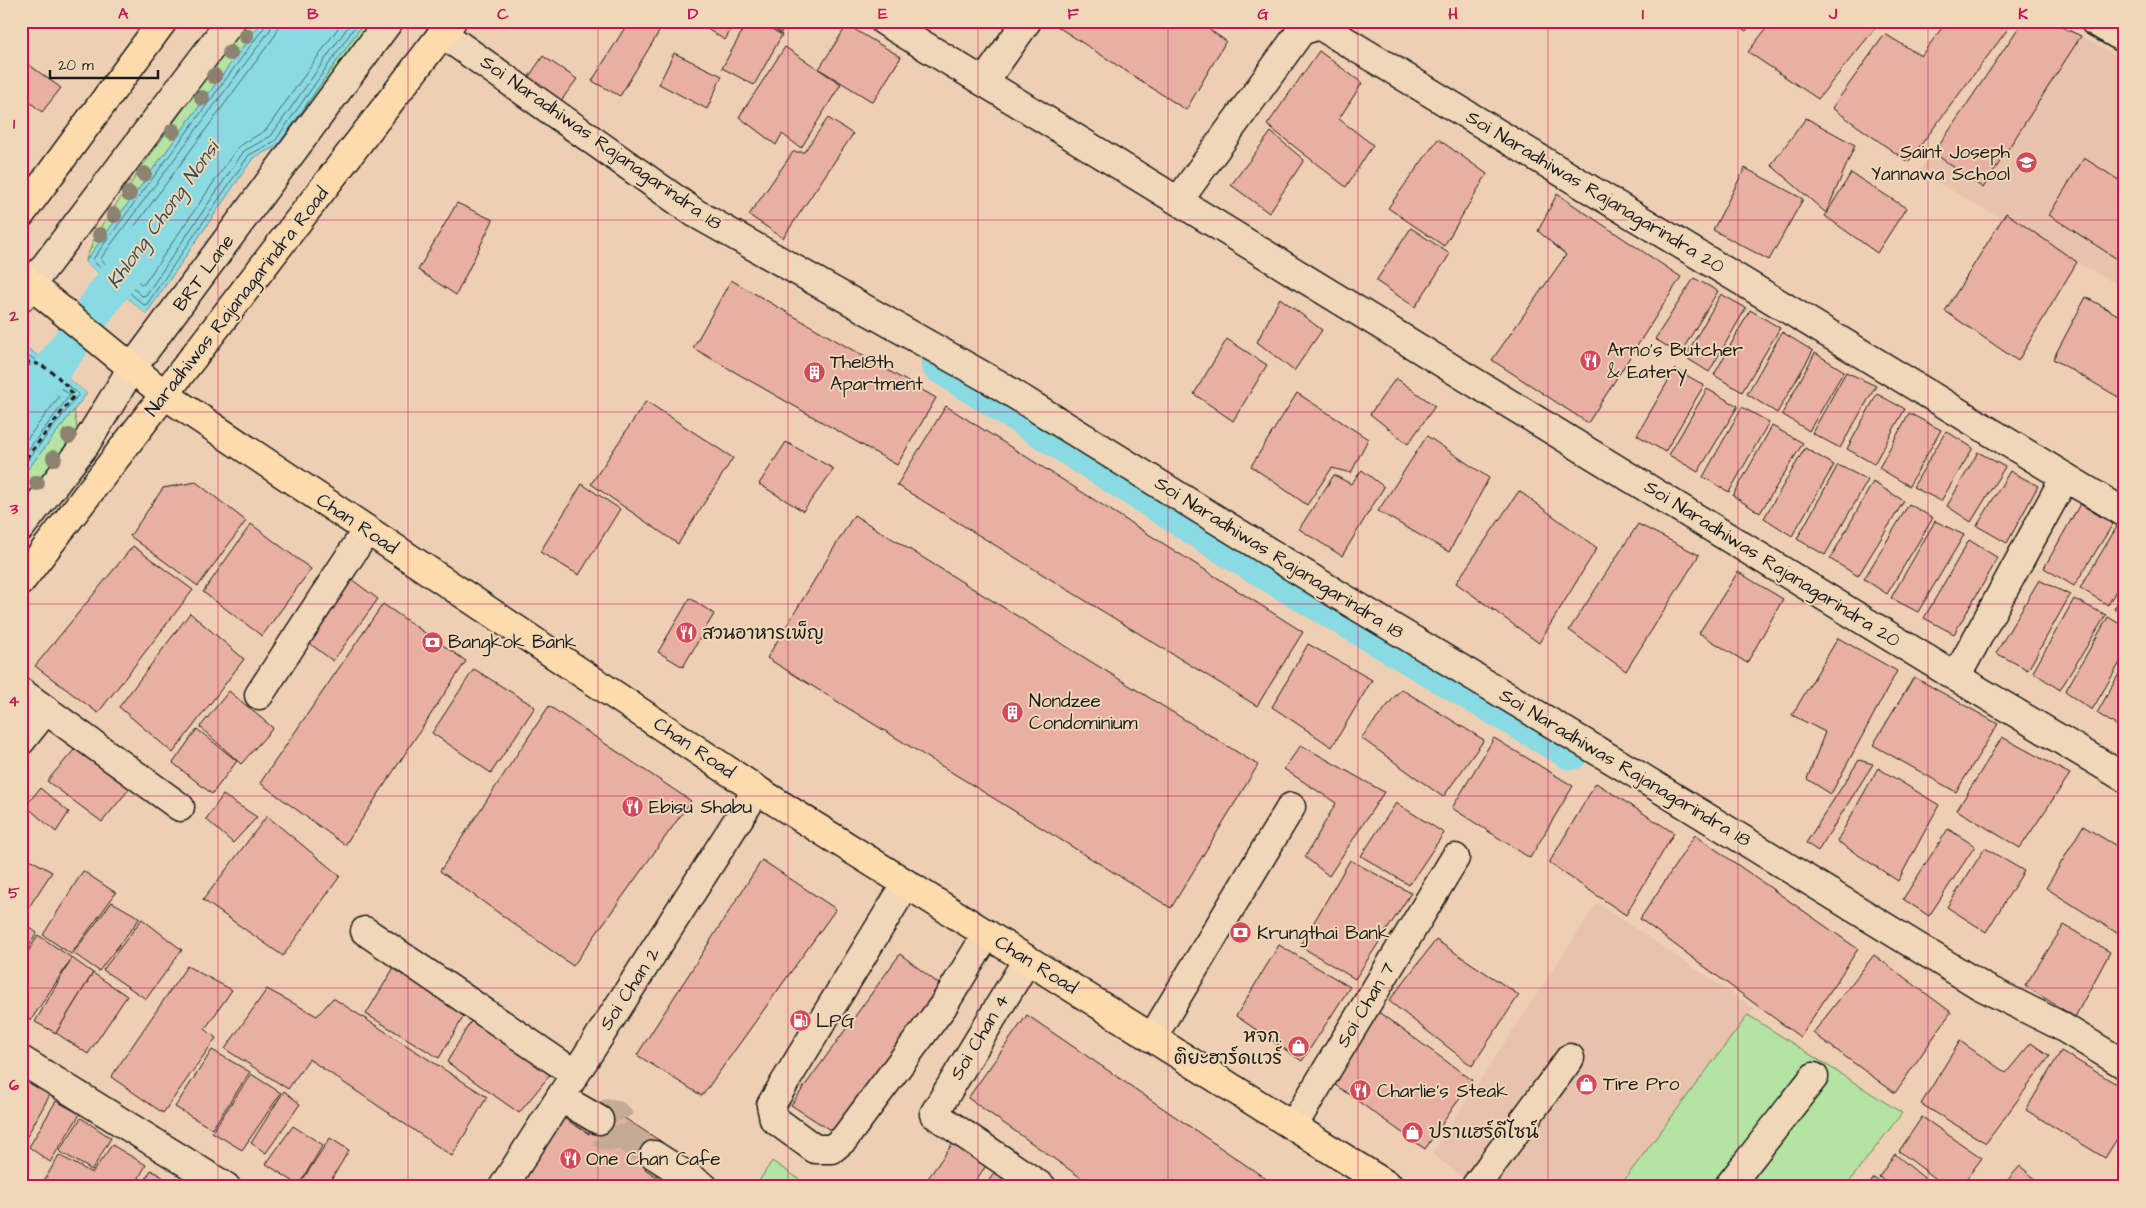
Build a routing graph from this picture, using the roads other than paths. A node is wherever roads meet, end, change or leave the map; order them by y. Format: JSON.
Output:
{"nodes":[{"id":1,"x":163,"y":21,"type":"edge"},
{"id":2,"x":230,"y":21,"type":"edge"},
{"id":3,"x":389,"y":21,"type":"edge"},
{"id":4,"x":884,"y":21,"type":"edge"},
{"id":5,"x":1027,"y":21,"type":"edge"},
{"id":6,"x":2094,"y":21,"type":"edge"},
{"id":7,"x":448,"y":27,"type":"edge"},
{"id":8,"x":2122,"y":32,"type":"edge"},
{"id":9,"x":984,"y":82,"type":"junction"},
{"id":10,"x":1179,"y":200,"type":"junction"},
{"id":11,"x":21,"y":214,"type":"edge"},
{"id":12,"x":25,"y":287,"type":"edge"},
{"id":13,"x":132,"y":368,"type":"junction"},
{"id":14,"x":165,"y":395,"type":"junction"},
{"id":15,"x":2065,"y":477,"type":"junction"},
{"id":16,"x":2125,"y":513,"type":"edge"},
{"id":17,"x":21,"y":526,"type":"edge"},
{"id":18,"x":366,"y":530,"type":"junction"},
{"id":19,"x":21,"y":581,"type":"edge"},
{"id":20,"x":1956,"y":677,"type":"junction"},
{"id":21,"x":21,"y":692,"type":"edge"},
{"id":22,"x":258,"y":695,"type":"dead end"},
{"id":23,"x":45,"y":711,"type":"junction"},
{"id":24,"x":21,"y":740,"type":"edge"},
{"id":25,"x":2125,"y":778,"type":"edge"},
{"id":26,"x":757,"y":790,"type":"junction"},
{"id":27,"x":180,"y":807,"type":"dead end"},
{"id":28,"x":1291,"y":807,"type":"dead end"},
{"id":29,"x":1455,"y":858,"type":"dead end"},
{"id":30,"x":906,"y":884,"type":"junction"},
{"id":31,"x":364,"y":931,"type":"dead end"},
{"id":32,"x":986,"y":934,"type":"junction"},
{"id":33,"x":1027,"y":960,"type":"junction"},
{"id":34,"x":1152,"y":1038,"type":"junction"},
{"id":35,"x":1570,"y":1058,"type":"dead end"},
{"id":36,"x":21,"y":1060,"type":"edge"},
{"id":37,"x":2125,"y":1065,"type":"edge"},
{"id":38,"x":575,"y":1074,"type":"junction"},
{"id":39,"x":1814,"y":1077,"type":"dead end"},
{"id":40,"x":561,"y":1098,"type":"junction"},
{"id":41,"x":599,"y":1120,"type":"tunnel mouth"},
{"id":42,"x":1292,"y":1126,"type":"junction"},
{"id":43,"x":654,"y":1155,"type":"tunnel mouth"},
{"id":44,"x":226,"y":1187,"type":"edge"},
{"id":45,"x":503,"y":1187,"type":"edge"},
{"id":46,"x":704,"y":1187,"type":"edge"},
{"id":47,"x":1042,"y":1187,"type":"edge"},
{"id":48,"x":1390,"y":1187,"type":"edge"},
{"id":49,"x":1475,"y":1187,"type":"edge"},
{"id":50,"x":1728,"y":1187,"type":"edge"}],
"edges":[{"from":1,"to":11,"type":"main road"},
{"from":2,"to":12,"type":"street"},
{"from":3,"to":13,"type":"street","name":"BRT Lane"},
{"from":4,"to":9,"type":"street","name":"Soi Naradhiwas Rajanagarindra 20"},
{"from":5,"to":9,"type":"street"},
{"from":6,"to":8,"type":"street"},
{"from":7,"to":14,"type":"main road","name":"Naradhiwas Rajanagarindra Road"},
{"from":7,"to":37,"type":"street","name":"Soi Naradhiwas Rajanagarindra 18"},
{"from":9,"to":10,"type":"street","name":"Soi Naradhiwas Rajanagarindra 20"},
{"from":10,"to":15,"type":"street","name":"Soi Naradhiwas Rajanagarindra 20"},
{"from":10,"to":20,"type":"street","name":"Soi Naradhiwas Rajanagarindra 20"},
{"from":12,"to":13,"type":"main road","name":"Chan Road"},
{"from":13,"to":14,"type":"main road","name":"Chan Road"},
{"from":13,"to":17,"type":"street","name":"BRT Lane"},
{"from":14,"to":18,"type":"main road","name":"Chan Road"},
{"from":14,"to":19,"type":"main road","name":"Naradhiwas Rajanagarindra Road"},
{"from":15,"to":16,"type":"street","name":"Soi Naradhiwas Rajanagarindra 20"},
{"from":15,"to":20,"type":"street"},
{"from":18,"to":22,"type":"street"},
{"from":18,"to":26,"type":"main road","name":"Chan Road"},
{"from":20,"to":25,"type":"street","name":"Soi Naradhiwas Rajanagarindra 20"},
{"from":21,"to":23,"type":"street"},
{"from":23,"to":24,"type":"street"},
{"from":23,"to":27,"type":"street"},
{"from":26,"to":30,"type":"main road","name":"Chan Road"},
{"from":26,"to":38,"type":"street","name":"Soi Chan 2"},
{"from":28,"to":34,"type":"street"},
{"from":29,"to":42,"type":"street","name":"Soi Chan 7"},
{"from":30,"to":32,"type":"main road","name":"Chan Road"},
{"from":30,"to":32,"type":"street"},
{"from":31,"to":38,"type":"street"},
{"from":32,"to":33,"type":"main road","name":"Chan Road"},
{"from":33,"to":34,"type":"main road","name":"Chan Road"},
{"from":33,"to":47,"type":"street","name":"Soi Chan 4"},
{"from":34,"to":42,"type":"main road","name":"Chan Road"},
{"from":35,"to":49,"type":"street"},
{"from":36,"to":44,"type":"street"},
{"from":38,"to":40,"type":"street","name":"Soi Chan 2"},
{"from":39,"to":50,"type":"street"},
{"from":40,"to":41,"type":"street"},
{"from":40,"to":45,"type":"street","name":"Soi Chan 2"},
{"from":42,"to":48,"type":"main road","name":"Chan Road"},
{"from":43,"to":46,"type":"street"}]}
